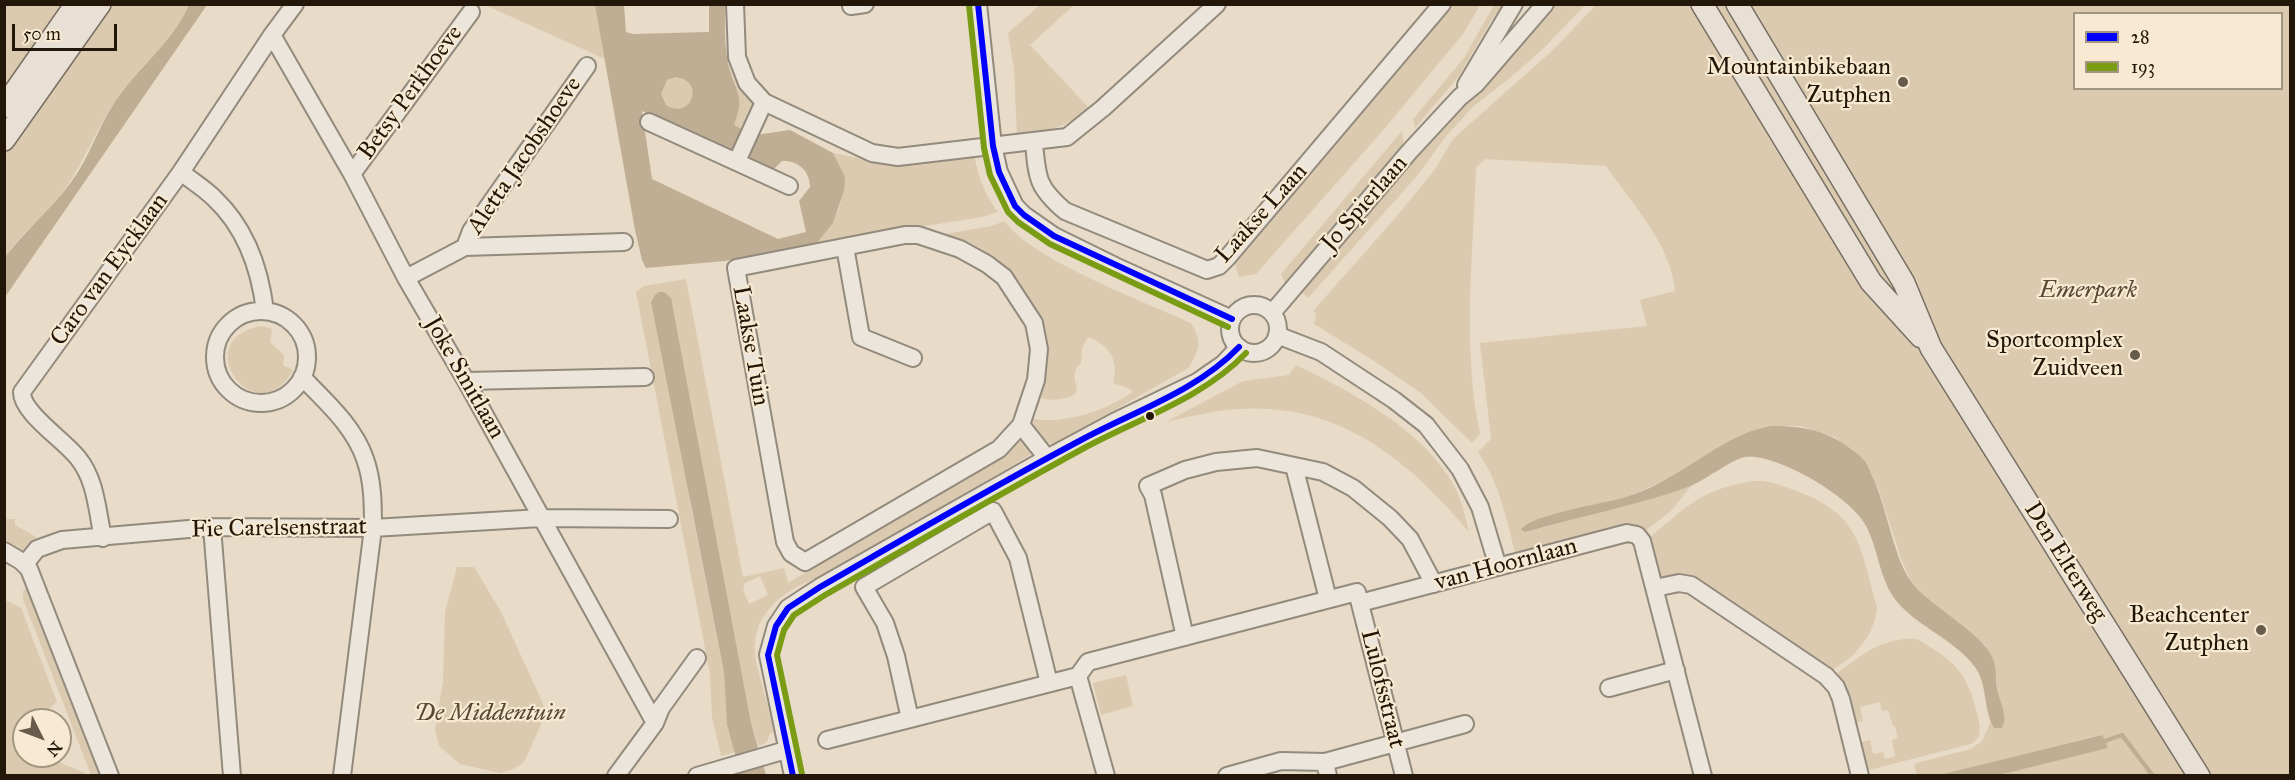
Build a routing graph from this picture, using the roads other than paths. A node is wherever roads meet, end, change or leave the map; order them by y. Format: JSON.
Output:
{"nodes":[{"id":1,"x":76,"y":4,"type":"edge"},
{"id":2,"x":100,"y":4,"type":"edge"},
{"id":3,"x":296,"y":4,"type":"edge"},
{"id":4,"x":735,"y":4,"type":"edge"},
{"id":5,"x":978,"y":4,"type":"edge"},
{"id":6,"x":1217,"y":4,"type":"edge"},
{"id":7,"x":1442,"y":4,"type":"edge"},
{"id":8,"x":1514,"y":4,"type":"edge"},
{"id":9,"x":1545,"y":4,"type":"edge"},
{"id":10,"x":1702,"y":4,"type":"edge"},
{"id":11,"x":1737,"y":4,"type":"edge"},
{"id":12,"x":471,"y":12,"type":"dead end"},
{"id":13,"x":272,"y":34,"type":"junction"},
{"id":14,"x":587,"y":66,"type":"dead end"},
{"id":15,"x":1460,"y":97,"type":"junction"},
{"id":16,"x":764,"y":102,"type":"junction"},
{"id":17,"x":4,"y":107,"type":"edge"},
{"id":18,"x":649,"y":122,"type":"dead end"},
{"id":19,"x":4,"y":140,"type":"edge"},
{"id":20,"x":1034,"y":142,"type":"junction"},
{"id":21,"x":993,"y":146,"type":"junction"},
{"id":22,"x":737,"y":161,"type":"junction"},
{"id":23,"x":181,"y":172,"type":"junction"},
{"id":24,"x":352,"y":174,"type":"junction"},
{"id":25,"x":789,"y":186,"type":"dead end"},
{"id":26,"x":624,"y":242,"type":"dead end"},
{"id":27,"x":845,"y":247,"type":"junction"},
{"id":28,"x":465,"y":248,"type":"junction"},
{"id":29,"x":406,"y":278,"type":"junction"},
{"id":30,"x":265,"y":311,"type":"junction"},
{"id":31,"x":1272,"y":313,"type":"junction"},
{"id":32,"x":1232,"y":319,"type":"junction"},
{"id":33,"x":1277,"y":335,"type":"junction"},
{"id":34,"x":1239,"y":347,"type":"junction"},
{"id":35,"x":1931,"y":348,"type":"junction"},
{"id":36,"x":913,"y":358,"type":"dead end"},
{"id":37,"x":302,"y":377,"type":"junction"},
{"id":38,"x":645,"y":377,"type":"dead end"},
{"id":39,"x":466,"y":381,"type":"junction"},
{"id":40,"x":1021,"y":425,"type":"junction"},
{"id":41,"x":1047,"y":458,"type":"junction"},
{"id":42,"x":1294,"y":466,"type":"junction"},
{"id":43,"x":541,"y":518,"type":"junction"},
{"id":44,"x":669,"y":519,"type":"dead end"},
{"id":45,"x":212,"y":527,"type":"junction"},
{"id":46,"x":373,"y":528,"type":"junction"},
{"id":47,"x":103,"y":538,"type":"junction"},
{"id":48,"x":4,"y":552,"type":"edge"},
{"id":49,"x":25,"y":564,"type":"junction"},
{"id":50,"x":1498,"y":567,"type":"junction"},
{"id":51,"x":1434,"y":584,"type":"junction"},
{"id":52,"x":1655,"y":588,"type":"junction"},
{"id":53,"x":1328,"y":599,"type":"junction"},
{"id":54,"x":1360,"y":603,"type":"junction"},
{"id":55,"x":1185,"y":637,"type":"junction"},
{"id":56,"x":697,"y":658,"type":"dead end"},
{"id":57,"x":1676,"y":670,"type":"junction"},
{"id":58,"x":1078,"y":676,"type":"junction"},
{"id":59,"x":1049,"y":683,"type":"junction"},
{"id":60,"x":1609,"y":688,"type":"dead end"},
{"id":61,"x":910,"y":719,"type":"junction"},
{"id":62,"x":655,"y":723,"type":"junction"},
{"id":63,"x":1465,"y":724,"type":"dead end"},
{"id":64,"x":827,"y":740,"type":"dead end"},
{"id":65,"x":1395,"y":743,"type":"junction"},
{"id":66,"x":786,"y":750,"type":"junction"},
{"id":67,"x":1327,"y":769,"type":"edge"},
{"id":68,"x":1860,"y":775,"type":"edge"},
{"id":69,"x":110,"y":776,"type":"edge"},
{"id":70,"x":232,"y":776,"type":"edge"},
{"id":71,"x":342,"y":776,"type":"edge"},
{"id":72,"x":616,"y":776,"type":"edge"},
{"id":73,"x":697,"y":776,"type":"edge"},
{"id":74,"x":793,"y":776,"type":"edge"},
{"id":75,"x":1106,"y":776,"type":"edge"},
{"id":76,"x":1227,"y":776,"type":"edge"},
{"id":77,"x":1404,"y":776,"type":"edge"},
{"id":78,"x":1703,"y":776,"type":"edge"},
{"id":79,"x":2199,"y":776,"type":"edge"}],
"edges":[{"from":1,"to":17,"type":"main road"},
{"from":2,"to":19,"type":"main road"},
{"from":3,"to":13,"type":"street","name":"Caro van Eycklaan"},
{"from":4,"to":16,"type":"street"},
{"from":5,"to":21,"type":"street"},
{"from":6,"to":20,"type":"street"},
{"from":7,"to":20,"type":"street","name":"Laakse Laan"},
{"from":8,"to":15,"type":"street","name":"Jo Spierlaan"},
{"from":9,"to":15,"type":"street","name":"Jo Spierlaan"},
{"from":10,"to":35,"type":"main road","name":"Den Elterweg"},
{"from":11,"to":35,"type":"main road","name":"Den Elterweg"},
{"from":12,"to":24,"type":"street","name":"Betsy Perkhoeve"},
{"from":13,"to":23,"type":"street","name":"Caro van Eycklaan"},
{"from":13,"to":24,"type":"street","name":"Joke Smitlaan"},
{"from":14,"to":28,"type":"street","name":"Aletta Jacobshoeve"},
{"from":15,"to":31,"type":"street","name":"Jo Spierlaan"},
{"from":16,"to":21,"type":"street"},
{"from":16,"to":22,"type":"street"},
{"from":18,"to":22,"type":"street"},
{"from":20,"to":21,"type":"street"},
{"from":21,"to":32,"type":"street"},
{"from":22,"to":25,"type":"street"},
{"from":23,"to":30,"type":"street"},
{"from":23,"to":47,"type":"street","name":"Caro van Eycklaan"},
{"from":24,"to":29,"type":"street","name":"Joke Smitlaan"},
{"from":26,"to":28,"type":"street","name":"Aletta Jacobshoeve"},
{"from":27,"to":36,"type":"street"},
{"from":27,"to":40,"type":"street","name":"Laakse Tuin"},
{"from":27,"to":40,"type":"street","name":"Laakse Tuin"},
{"from":28,"to":29,"type":"street","name":"Aletta Jacobshoeve"},
{"from":29,"to":39,"type":"street","name":"Joke Smitlaan"},
{"from":30,"to":37,"type":"street"},
{"from":30,"to":37,"type":"street"},
{"from":31,"to":32,"type":"street"},
{"from":31,"to":33,"type":"street"},
{"from":32,"to":34,"type":"street"},
{"from":33,"to":34,"type":"street"},
{"from":33,"to":50,"type":"street"},
{"from":34,"to":41,"type":"street"},
{"from":35,"to":79,"type":"main road","name":"Den Elterweg"},
{"from":37,"to":46,"type":"street"},
{"from":38,"to":39,"type":"street"},
{"from":39,"to":43,"type":"street","name":"Joke Smitlaan"},
{"from":40,"to":41,"type":"street"},
{"from":41,"to":66,"type":"street"},
{"from":42,"to":51,"type":"street"},
{"from":42,"to":53,"type":"street"},
{"from":42,"to":55,"type":"street"},
{"from":43,"to":44,"type":"street","name":"Fie Carelsenstraat"},
{"from":43,"to":46,"type":"street","name":"Fie Carelsenstraat"},
{"from":43,"to":62,"type":"street","name":"Joke Smitlaan"},
{"from":45,"to":46,"type":"street","name":"Fie Carelsenstraat"},
{"from":45,"to":47,"type":"street","name":"Fie Carelsenstraat"},
{"from":45,"to":70,"type":"street"},
{"from":46,"to":71,"type":"street"},
{"from":47,"to":49,"type":"street","name":"Fie Carelsenstraat"},
{"from":48,"to":49,"type":"street"},
{"from":49,"to":69,"type":"street"},
{"from":50,"to":51,"type":"street","name":"van Hoornlaan"},
{"from":50,"to":52,"type":"street","name":"van Hoornlaan"},
{"from":51,"to":54,"type":"street","name":"van Hoornlaan"},
{"from":52,"to":57,"type":"street","name":"van Hoornlaan"},
{"from":52,"to":68,"type":"street"},
{"from":53,"to":54,"type":"street"},
{"from":53,"to":55,"type":"street"},
{"from":54,"to":65,"type":"street","name":"Lulofsstraat"},
{"from":55,"to":58,"type":"street"},
{"from":56,"to":62,"type":"street"},
{"from":57,"to":60,"type":"street"},
{"from":57,"to":78,"type":"street","name":"van Hoornlaan"},
{"from":58,"to":59,"type":"street"},
{"from":58,"to":75,"type":"street"},
{"from":59,"to":61,"type":"street"},
{"from":59,"to":61,"type":"street"},
{"from":61,"to":64,"type":"street"},
{"from":62,"to":72,"type":"street"},
{"from":63,"to":65,"type":"street"},
{"from":65,"to":67,"type":"street"},
{"from":65,"to":77,"type":"street","name":"Lulofsstraat"},
{"from":66,"to":73,"type":"street"},
{"from":66,"to":74,"type":"street"},
{"from":67,"to":76,"type":"street"}]}
